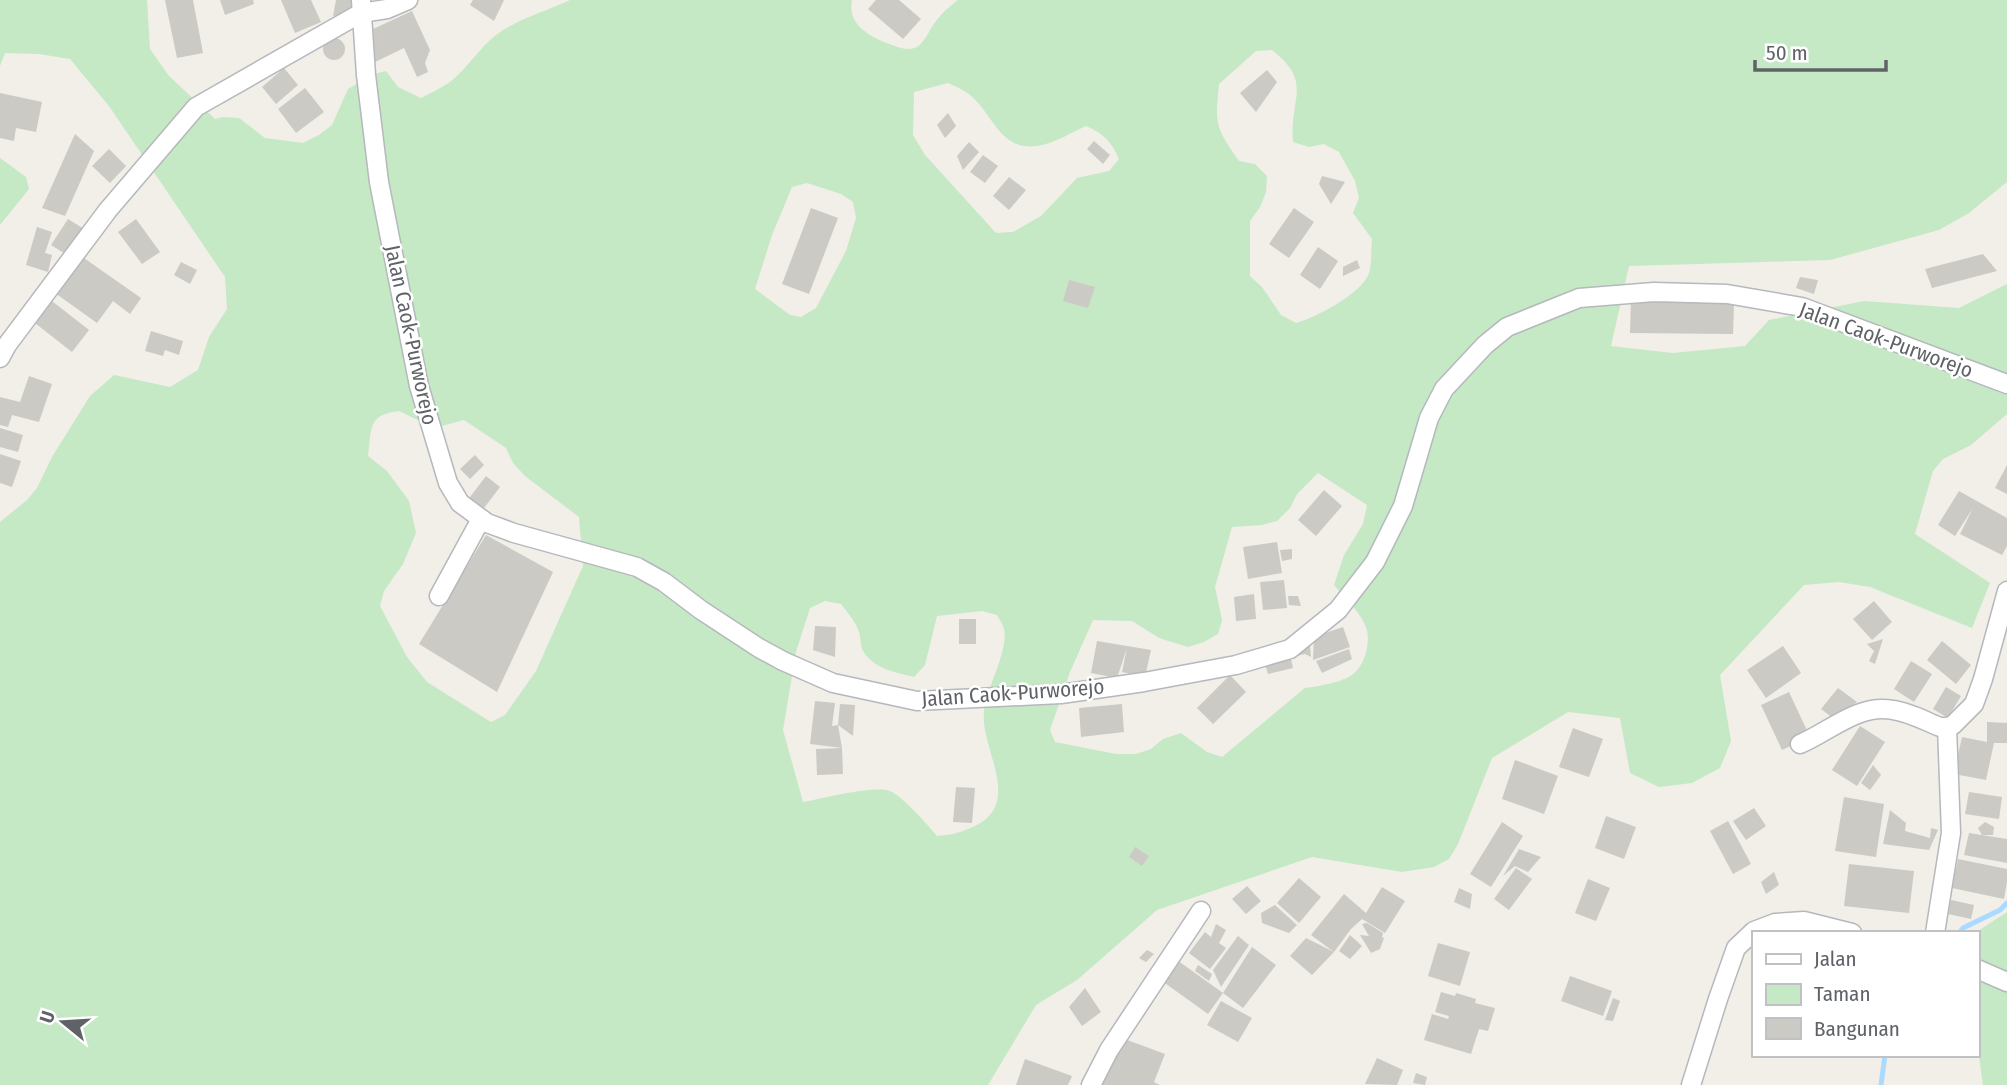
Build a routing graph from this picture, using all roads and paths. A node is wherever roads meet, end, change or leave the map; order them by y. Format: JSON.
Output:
{"nodes":[{"id":1,"x":408,"y":0,"type":"edge"},
{"id":2,"x":361,"y":6,"type":"edge"},
{"id":3,"x":0,"y":358,"type":"edge"},
{"id":4,"x":2007,"y":384,"type":"edge"},
{"id":5,"x":481,"y":519,"type":"junction"},
{"id":6,"x":2007,"y":591,"type":"edge"},
{"id":7,"x":439,"y":596,"type":"dead end"},
{"id":8,"x":1947,"y":727,"type":"junction"},
{"id":9,"x":1800,"y":744,"type":"dead end"},
{"id":10,"x":1201,"y":911,"type":"dead end"},
{"id":11,"x":1754,"y":931,"type":"edge"},
{"id":12,"x":1844,"y":931,"type":"edge"},
{"id":13,"x":1935,"y":931,"type":"edge"},
{"id":14,"x":1752,"y":933,"type":"edge"},
{"id":15,"x":1979,"y":970,"type":"edge"},
{"id":16,"x":2007,"y":982,"type":"edge"},
{"id":17,"x":1091,"y":1085,"type":"edge"},
{"id":18,"x":1691,"y":1085,"type":"edge"}],
"edges":[{"from":1,"to":2,"type":"street"},
{"from":2,"to":3,"type":"street"},
{"from":2,"to":5,"type":"street","name":"Jalan Caok-Purworejo"},
{"from":4,"to":5,"type":"street","name":"Jalan Caok-Purworejo"},
{"from":5,"to":7,"type":"street"},
{"from":6,"to":8,"type":"street"},
{"from":8,"to":9,"type":"street"},
{"from":8,"to":13,"type":"street"},
{"from":10,"to":17,"type":"street"},
{"from":11,"to":12,"type":"street"},
{"from":14,"to":18,"type":"street"},
{"from":15,"to":16,"type":"street"}]}
